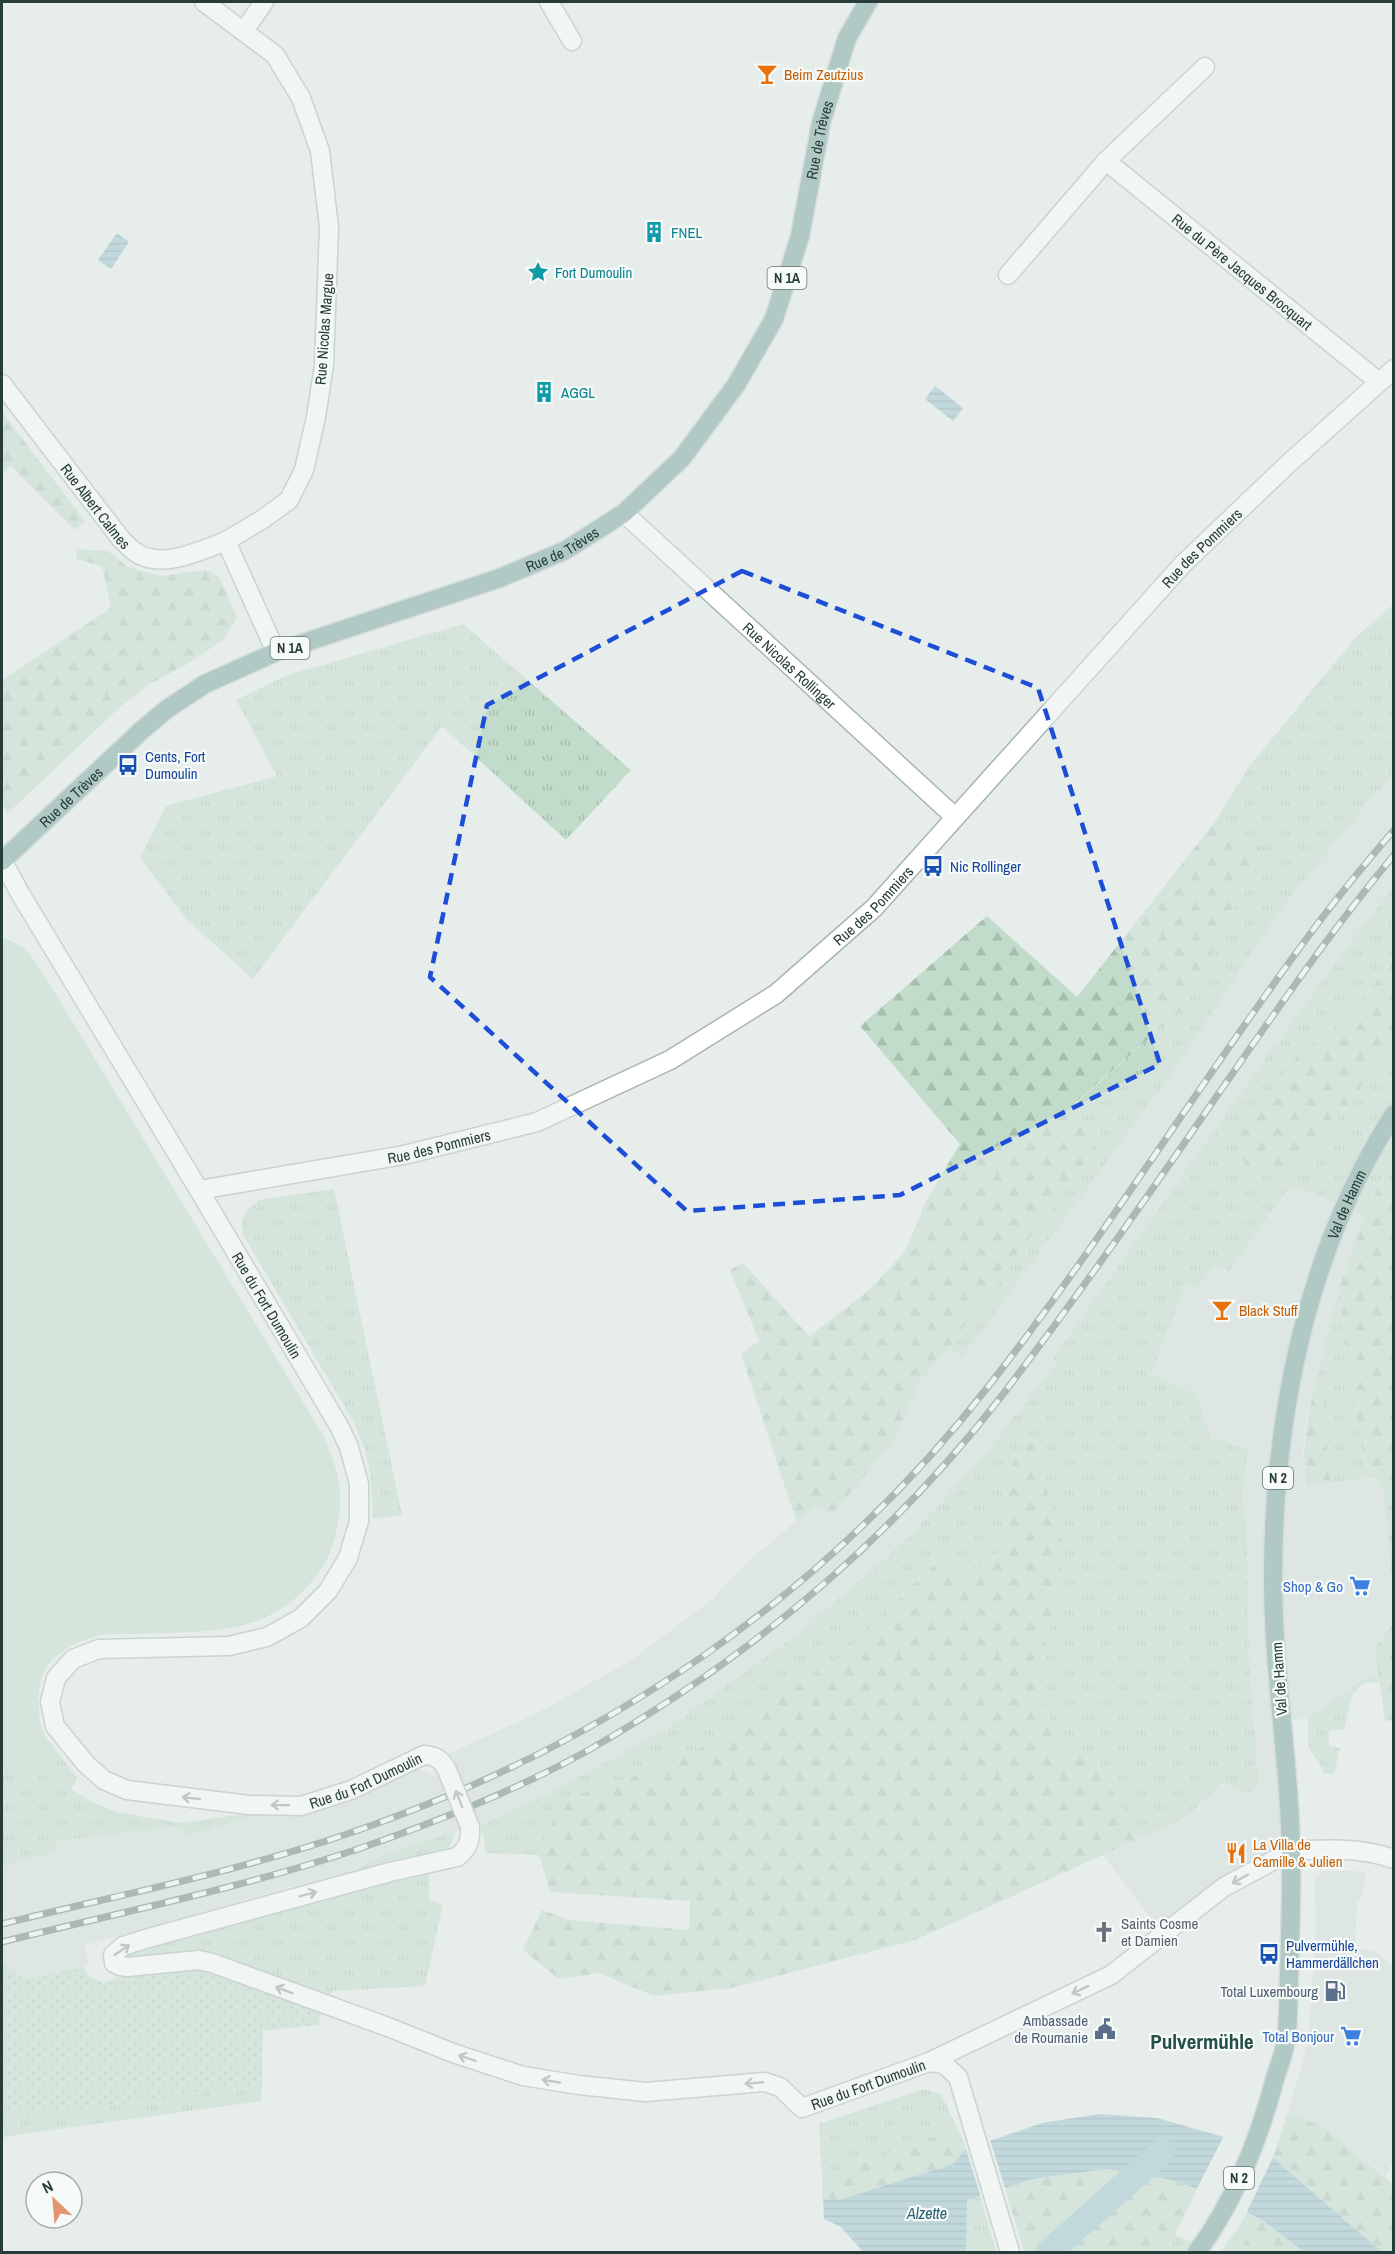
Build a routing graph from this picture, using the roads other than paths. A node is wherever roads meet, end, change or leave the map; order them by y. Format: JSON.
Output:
{"nodes":[{"id":1,"x":204,"y":2,"type":"edge"},
{"id":2,"x":264,"y":2,"type":"edge"},
{"id":3,"x":549,"y":2,"type":"edge"},
{"id":4,"x":868,"y":2,"type":"edge"},
{"id":5,"x":244,"y":31,"type":"junction"},
{"id":6,"x":572,"y":41,"type":"dead end"},
{"id":7,"x":1205,"y":68,"type":"dead end"},
{"id":8,"x":1106,"y":161,"type":"junction"},
{"id":9,"x":1008,"y":275,"type":"dead end"},
{"id":10,"x":1394,"y":369,"type":"edge"},
{"id":11,"x":1379,"y":382,"type":"junction"},
{"id":12,"x":2,"y":384,"type":"edge"},
{"id":13,"x":624,"y":513,"type":"junction"},
{"id":14,"x":226,"y":541,"type":"junction"},
{"id":15,"x":276,"y":652,"type":"junction"},
{"id":16,"x":955,"y":817,"type":"junction"},
{"id":17,"x":2,"y":860,"type":"edge"},
{"id":18,"x":1394,"y":1114,"type":"edge"},
{"id":19,"x":200,"y":1190,"type":"junction"},
{"id":20,"x":1291,"y":1851,"type":"junction"},
{"id":21,"x":1394,"y":1859,"type":"edge"},
{"id":22,"x":929,"y":2062,"type":"junction"},
{"id":23,"x":1199,"y":2250,"type":"edge"},
{"id":24,"x":1010,"y":2253,"type":"edge"}],
"edges":[{"from":1,"to":5,"type":"street","name":"Rue Nicolas Margue"},
{"from":2,"to":5,"type":"street"},
{"from":3,"to":6,"type":"street"},
{"from":4,"to":13,"type":"main road","name":"Rue de Trèves","number":"N 1A"},
{"from":5,"to":14,"type":"street","name":"Rue Nicolas Margue"},
{"from":7,"to":8,"type":"street"},
{"from":8,"to":9,"type":"street"},
{"from":8,"to":11,"type":"street","name":"Rue du Père Jacques Brocquart"},
{"from":10,"to":11,"type":"street","name":"Rue des Pommiers"},
{"from":11,"to":16,"type":"street","name":"Rue des Pommiers"},
{"from":12,"to":14,"type":"street","name":"Rue Albert Calmes"},
{"from":13,"to":15,"type":"main road","name":"Rue de Trèves","number":"N 1A"},
{"from":13,"to":16,"type":"street","name":"Rue Nicolas Rollinger"},
{"from":14,"to":15,"type":"street"},
{"from":15,"to":17,"type":"main road","name":"Rue de Trèves","number":"N 1A"},
{"from":16,"to":19,"type":"street","name":"Rue des Pommiers"},
{"from":17,"to":19,"type":"street","name":"Rue du Fort Dumoulin"},
{"from":18,"to":20,"type":"main road","name":"Val de Hamm","number":"N 2"},
{"from":22,"to":19,"type":"street","name":"Rue du Fort Dumoulin","one_way":true,"bridge":true},
{"from":20,"to":21,"type":"street"},
{"from":20,"to":22,"type":"street","one_way":true},
{"from":20,"to":23,"type":"main road","name":"Val de Hamm","number":"N 2"},
{"from":22,"to":24,"type":"street","name":"Rue du Fort Dumoulin"}]}
